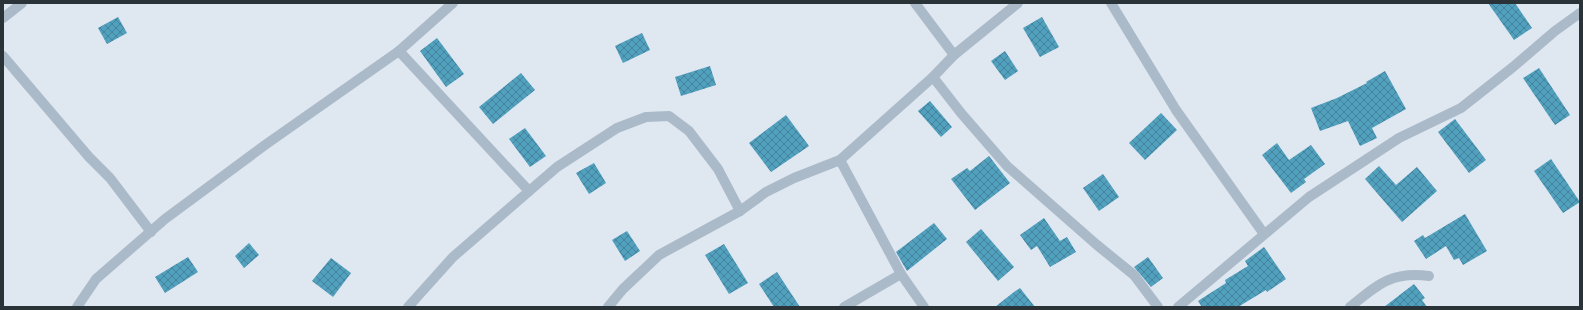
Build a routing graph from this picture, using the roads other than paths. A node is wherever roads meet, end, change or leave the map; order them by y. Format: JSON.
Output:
{"nodes":[{"id":1,"x":22,"y":3,"type":"edge"},
{"id":2,"x":453,"y":3,"type":"edge"},
{"id":3,"x":915,"y":3,"type":"edge"},
{"id":4,"x":1018,"y":3,"type":"edge"},
{"id":5,"x":1111,"y":3,"type":"edge"},
{"id":6,"x":1580,"y":13,"type":"edge"},
{"id":7,"x":3,"y":18,"type":"edge"},
{"id":8,"x":399,"y":51,"type":"junction"},
{"id":9,"x":954,"y":55,"type":"junction"},
{"id":10,"x":3,"y":56,"type":"edge"},
{"id":11,"x":933,"y":77,"type":"junction"},
{"id":12,"x":840,"y":160,"type":"junction"},
{"id":13,"x":529,"y":191,"type":"junction"},
{"id":14,"x":740,"y":211,"type":"junction"},
{"id":15,"x":150,"y":232,"type":"junction"},
{"id":16,"x":1264,"y":234,"type":"junction"},
{"id":17,"x":901,"y":274,"type":"junction"},
{"id":18,"x":1429,"y":276,"type":"dead end"},
{"id":19,"x":77,"y":307,"type":"edge"},
{"id":20,"x":408,"y":307,"type":"edge"},
{"id":21,"x":608,"y":307,"type":"edge"},
{"id":22,"x":844,"y":307,"type":"edge"},
{"id":23,"x":924,"y":307,"type":"edge"},
{"id":24,"x":1158,"y":307,"type":"edge"},
{"id":25,"x":1178,"y":307,"type":"edge"},
{"id":26,"x":1350,"y":307,"type":"edge"}],
"edges":[{"from":1,"to":7,"type":"street"},
{"from":2,"to":8,"type":"street"},
{"from":3,"to":9,"type":"street"},
{"from":4,"to":9,"type":"street"},
{"from":5,"to":16,"type":"street"},
{"from":6,"to":16,"type":"street"},
{"from":8,"to":13,"type":"street"},
{"from":8,"to":15,"type":"street"},
{"from":9,"to":11,"type":"street"},
{"from":10,"to":15,"type":"street"},
{"from":11,"to":12,"type":"street"},
{"from":11,"to":24,"type":"street"},
{"from":12,"to":14,"type":"street"},
{"from":12,"to":17,"type":"street"},
{"from":13,"to":14,"type":"street"},
{"from":13,"to":20,"type":"street"},
{"from":14,"to":21,"type":"street"},
{"from":15,"to":19,"type":"street"},
{"from":16,"to":25,"type":"street"},
{"from":17,"to":22,"type":"street"},
{"from":17,"to":23,"type":"street"},
{"from":18,"to":26,"type":"street"}]}
